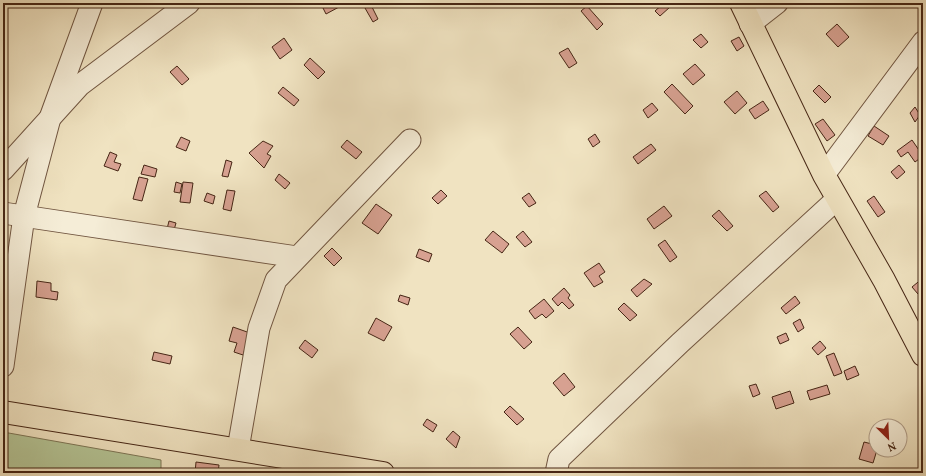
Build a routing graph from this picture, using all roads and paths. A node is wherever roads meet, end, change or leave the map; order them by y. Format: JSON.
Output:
{"nodes":[{"id":1,"x":92,"y":3,"type":"edge"},
{"id":2,"x":189,"y":3,"type":"edge"},
{"id":3,"x":741,"y":3,"type":"edge"},
{"id":4,"x":777,"y":3,"type":"edge"},
{"id":5,"x":750,"y":24,"type":"junction"},
{"id":6,"x":923,"y":42,"type":"edge"},
{"id":7,"x":50,"y":118,"type":"junction"},
{"id":8,"x":410,"y":140,"type":"dead end"},
{"id":9,"x":3,"y":170,"type":"edge"},
{"id":10,"x":824,"y":175,"type":"junction"},
{"id":11,"x":837,"y":199,"type":"junction"},
{"id":12,"x":3,"y":213,"type":"edge"},
{"id":13,"x":24,"y":216,"type":"junction"},
{"id":14,"x":297,"y":257,"type":"junction"},
{"id":15,"x":923,"y":355,"type":"edge"},
{"id":16,"x":3,"y":366,"type":"edge"},
{"id":17,"x":3,"y":412,"type":"edge"},
{"id":18,"x":238,"y":449,"type":"junction"},
{"id":19,"x":350,"y":470,"type":"edge"},
{"id":20,"x":383,"y":473,"type":"edge"},
{"id":21,"x":556,"y":473,"type":"edge"}],
"edges":[{"from":1,"to":7,"type":"street"},
{"from":2,"to":7,"type":"street"},
{"from":3,"to":5,"type":"main road"},
{"from":4,"to":5,"type":"street"},
{"from":5,"to":10,"type":"main road"},
{"from":6,"to":10,"type":"street"},
{"from":7,"to":9,"type":"street"},
{"from":7,"to":13,"type":"street"},
{"from":8,"to":14,"type":"street"},
{"from":10,"to":11,"type":"main road"},
{"from":11,"to":15,"type":"main road"},
{"from":11,"to":21,"type":"street"},
{"from":12,"to":13,"type":"street"},
{"from":13,"to":14,"type":"street"},
{"from":13,"to":16,"type":"street"},
{"from":14,"to":18,"type":"street"},
{"from":17,"to":18,"type":"main road"},
{"from":18,"to":19,"type":"main road"},
{"from":19,"to":20,"type":"main road"}]}
